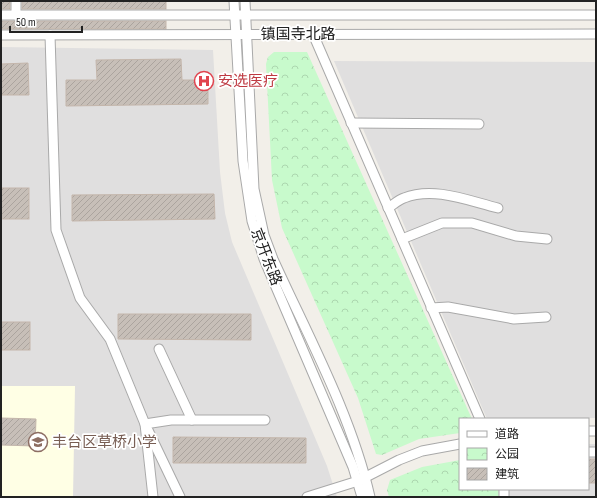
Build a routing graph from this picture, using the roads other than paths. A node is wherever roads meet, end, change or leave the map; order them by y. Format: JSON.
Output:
{"nodes":[{"id":1,"x":16,"y":1,"type":"edge"},
{"id":2,"x":234,"y":1,"type":"edge"},
{"id":3,"x":245,"y":1,"type":"edge"},
{"id":4,"x":1,"y":14,"type":"edge"},
{"id":5,"x":16,"y":14,"type":"junction"},
{"id":6,"x":234,"y":15,"type":"junction"},
{"id":7,"x":245,"y":15,"type":"junction"},
{"id":8,"x":596,"y":15,"type":"edge"},
{"id":9,"x":235,"y":33,"type":"junction"},
{"id":10,"x":246,"y":33,"type":"junction"},
{"id":11,"x":313,"y":34,"type":"junction"},
{"id":12,"x":596,"y":34,"type":"edge"},
{"id":13,"x":1,"y":35,"type":"edge"},
{"id":14,"x":50,"y":35,"type":"junction"},
{"id":15,"x":352,"y":123,"type":"junction"},
{"id":16,"x":479,"y":124,"type":"dead end"},
{"id":17,"x":388,"y":208,"type":"junction"},
{"id":18,"x":498,"y":208,"type":"dead end"},
{"id":19,"x":402,"y":238,"type":"junction"},
{"id":20,"x":547,"y":239,"type":"dead end"},
{"id":21,"x":431,"y":308,"type":"junction"},
{"id":22,"x":546,"y":318,"type":"dead end"},
{"id":23,"x":159,"y":349,"type":"dead end"},
{"id":24,"x":480,"y":418,"type":"edge"},
{"id":25,"x":192,"y":420,"type":"junction"},
{"id":26,"x":265,"y":420,"type":"dead end"},
{"id":27,"x":145,"y":424,"type":"junction"},
{"id":28,"x":459,"y":444,"type":"edge"},
{"id":29,"x":362,"y":479,"type":"junction"},
{"id":30,"x":153,"y":497,"type":"edge"},
{"id":31,"x":180,"y":497,"type":"edge"},
{"id":32,"x":307,"y":497,"type":"edge"},
{"id":33,"x":362,"y":497,"type":"edge"},
{"id":34,"x":370,"y":497,"type":"edge"}],
"edges":[{"from":1,"to":5,"type":"street"},
{"from":2,"to":6,"type":"street","name":"京开东路"},
{"from":3,"to":7,"type":"street","name":"京开东路"},
{"from":4,"to":5,"type":"street","name":"镇国寺北路"},
{"from":5,"to":6,"type":"street","name":"镇国寺北路"},
{"from":6,"to":7,"type":"street","name":"镇国寺北路"},
{"from":6,"to":9,"type":"street","name":"京开东路"},
{"from":7,"to":8,"type":"street","name":"镇国寺北路"},
{"from":7,"to":10,"type":"street","name":"京开东路"},
{"from":9,"to":10,"type":"street","name":"镇国寺北路"},
{"from":9,"to":14,"type":"street","name":"镇国寺北路"},
{"from":9,"to":29,"type":"street","name":"京开东路"},
{"from":10,"to":11,"type":"street","name":"镇国寺北路"},
{"from":10,"to":29,"type":"street","name":"京开东路"},
{"from":11,"to":12,"type":"street","name":"镇国寺北路"},
{"from":11,"to":15,"type":"street"},
{"from":13,"to":14,"type":"street","name":"镇国寺北路"},
{"from":14,"to":27,"type":"street"},
{"from":15,"to":16,"type":"street"},
{"from":15,"to":17,"type":"street"},
{"from":17,"to":18,"type":"street"},
{"from":17,"to":19,"type":"street"},
{"from":19,"to":20,"type":"street"},
{"from":19,"to":21,"type":"street"},
{"from":21,"to":22,"type":"street"},
{"from":21,"to":24,"type":"street"},
{"from":23,"to":25,"type":"street"},
{"from":25,"to":26,"type":"street"},
{"from":25,"to":27,"type":"street"},
{"from":27,"to":30,"type":"street"},
{"from":27,"to":31,"type":"street"},
{"from":28,"to":29,"type":"street"},
{"from":29,"to":32,"type":"street"},
{"from":29,"to":33,"type":"street","name":"京开东路"},
{"from":29,"to":34,"type":"street","name":"京开东路"}]}
